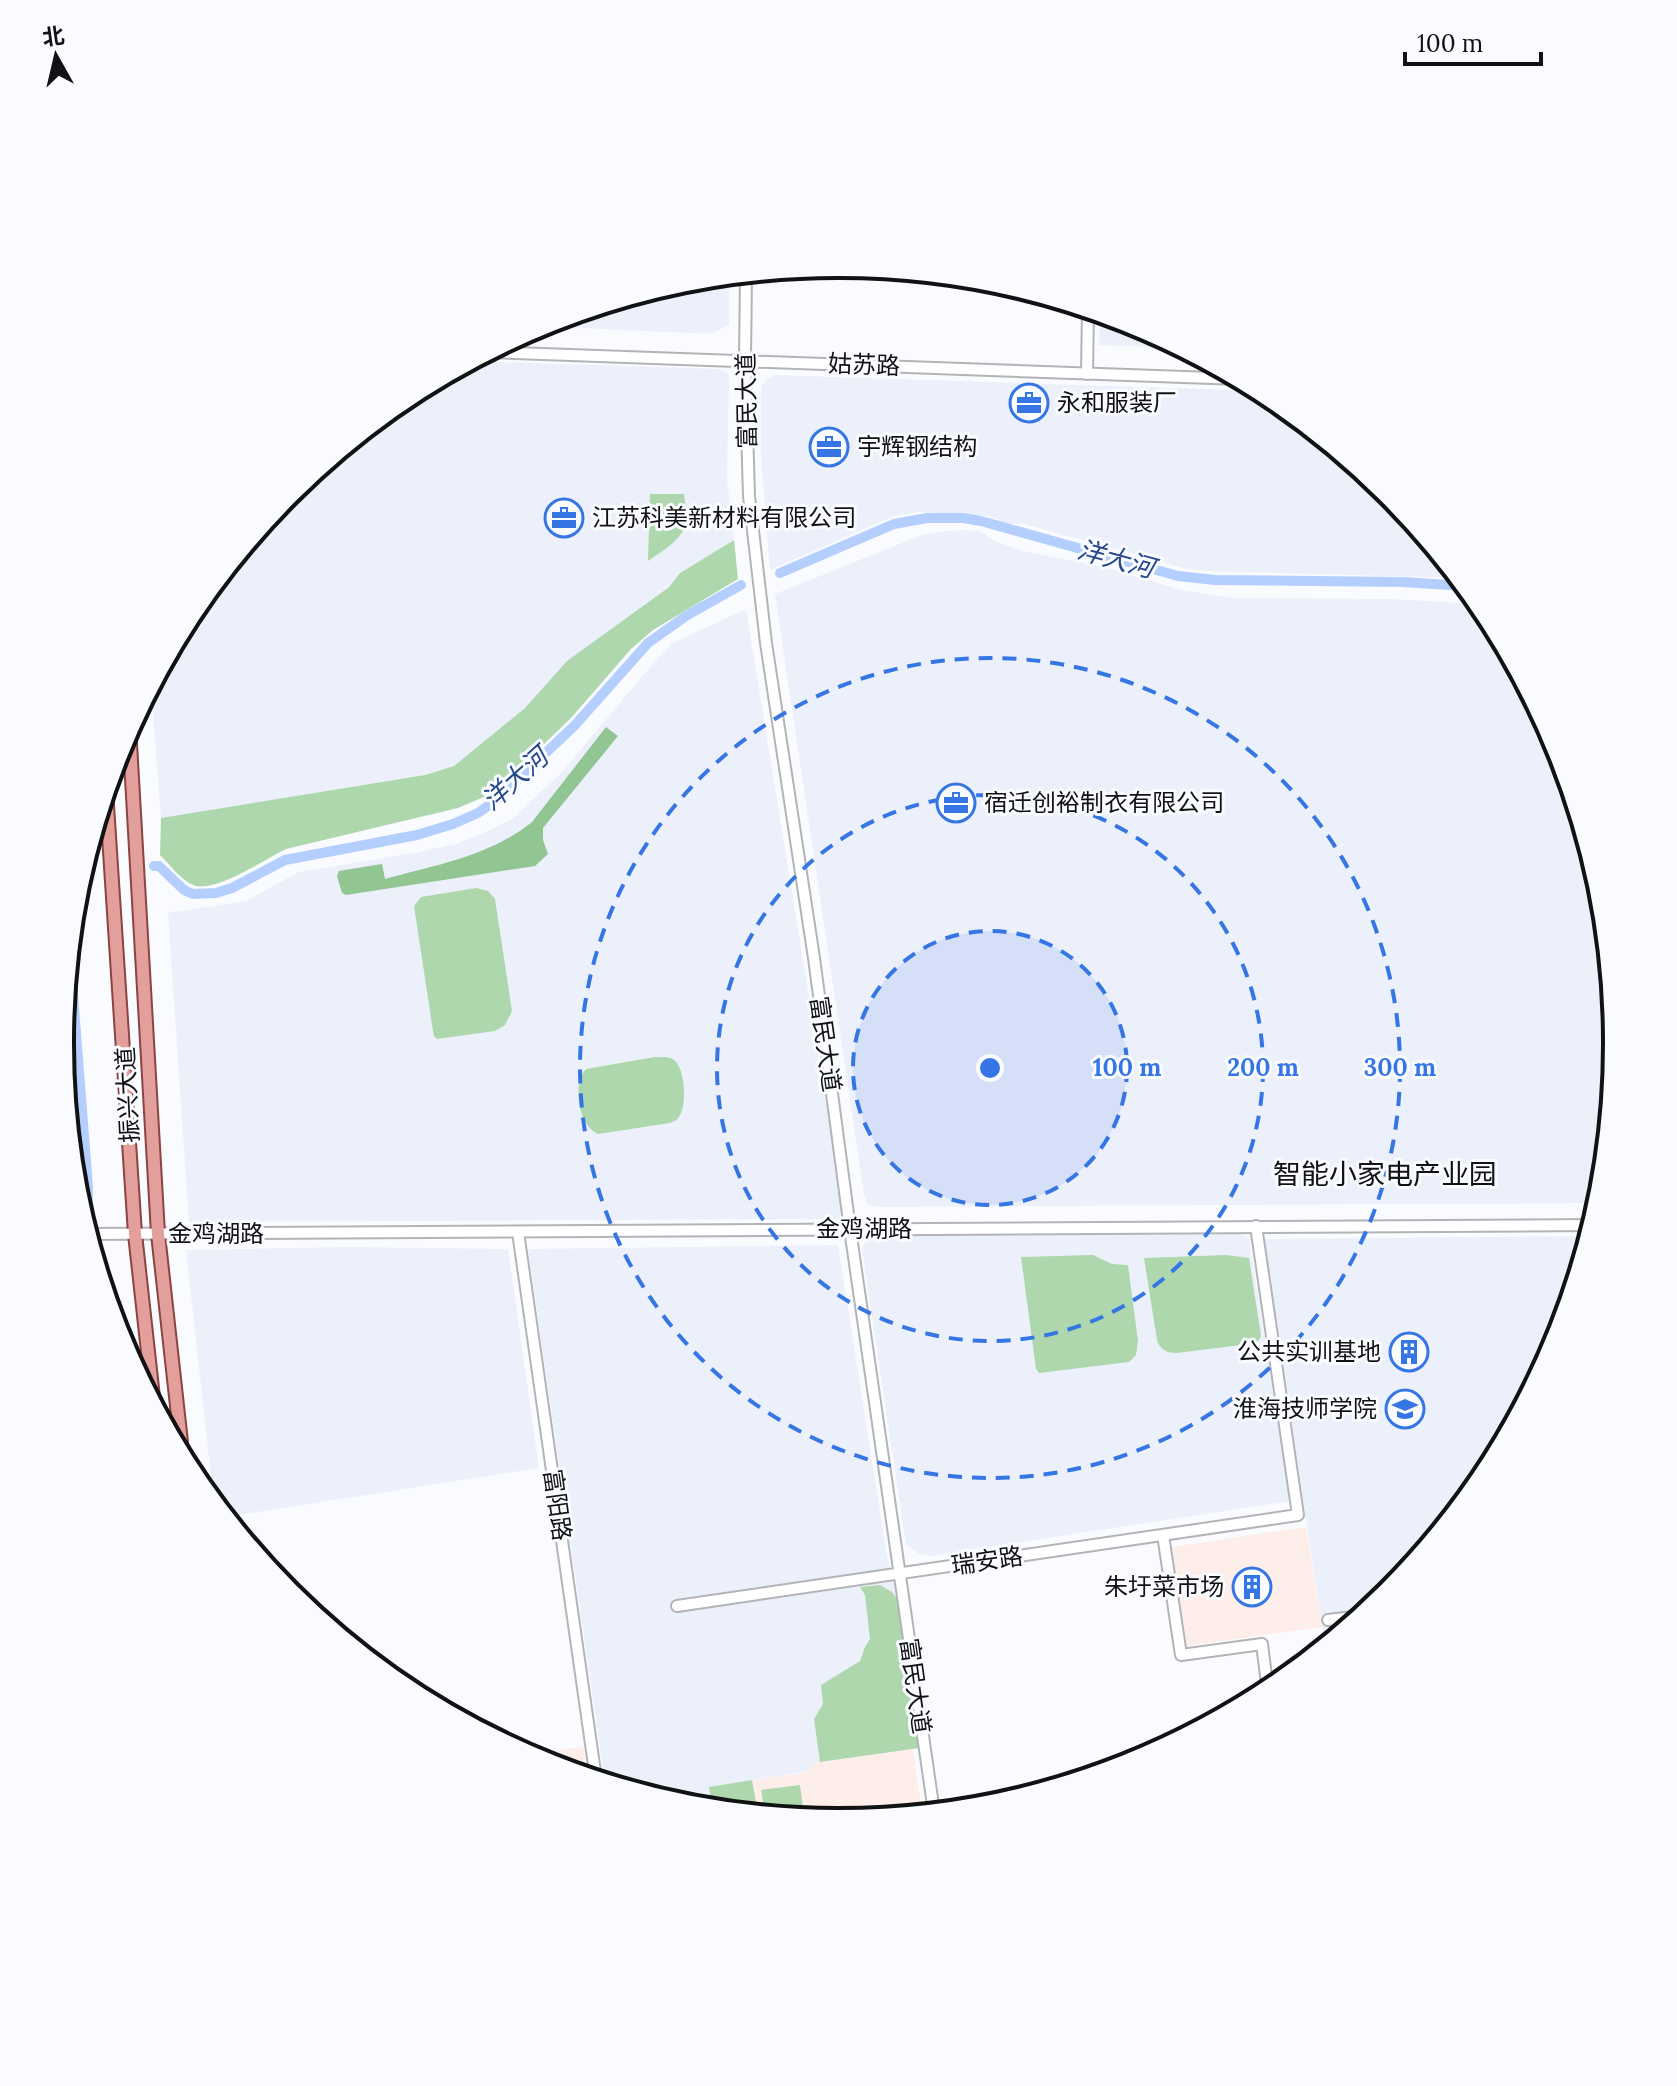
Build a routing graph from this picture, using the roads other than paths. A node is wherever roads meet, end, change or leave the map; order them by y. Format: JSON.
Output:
{"nodes":[{"id":1,"x":746,"y":284,"type":"edge"},
{"id":2,"x":1088,"y":320,"type":"edge"},
{"id":3,"x":510,"y":353,"type":"edge"},
{"id":4,"x":745,"y":360,"type":"junction"},
{"id":5,"x":1087,"y":374,"type":"junction"},
{"id":6,"x":1216,"y":378,"type":"edge"},
{"id":7,"x":131,"y":754,"type":"edge"},
{"id":8,"x":108,"y":820,"type":"edge"},
{"id":9,"x":1581,"y":1225,"type":"edge"},
{"id":10,"x":1256,"y":1226,"type":"junction"},
{"id":11,"x":850,"y":1229,"type":"junction"},
{"id":12,"x":518,"y":1232,"type":"junction"},
{"id":13,"x":98,"y":1234,"type":"edge"},
{"id":14,"x":135,"y":1234,"type":"junction"},
{"id":15,"x":158,"y":1234,"type":"junction"},
{"id":16,"x":151,"y":1376,"type":"edge"},
{"id":17,"x":180,"y":1431,"type":"edge"},
{"id":18,"x":1163,"y":1535,"type":"junction"},
{"id":19,"x":899,"y":1574,"type":"junction"},
{"id":20,"x":677,"y":1606,"type":"dead end"},
{"id":21,"x":1343,"y":1618,"type":"edge"},
{"id":22,"x":1328,"y":1620,"type":"dead end"},
{"id":23,"x":1266,"y":1677,"type":"edge"},
{"id":24,"x":594,"y":1767,"type":"edge"},
{"id":25,"x":932,"y":1802,"type":"edge"}],
"edges":[{"from":1,"to":4,"type":"street","name":"富民大道"},
{"from":2,"to":5,"type":"street"},
{"from":3,"to":4,"type":"street","name":"姑苏路"},
{"from":4,"to":5,"type":"street","name":"姑苏路"},
{"from":4,"to":11,"type":"street","name":"富民大道"},
{"from":5,"to":6,"type":"street","name":"姑苏路"},
{"from":7,"to":15,"type":"main road","name":"振兴大道"},
{"from":8,"to":14,"type":"main road","name":"振兴大道"},
{"from":9,"to":10,"type":"street","name":"金鸡湖路"},
{"from":10,"to":11,"type":"street","name":"金鸡湖路"},
{"from":10,"to":18,"type":"street","name":"瑞安路"},
{"from":11,"to":12,"type":"street","name":"金鸡湖路"},
{"from":11,"to":19,"type":"street","name":"富民大道"},
{"from":12,"to":15,"type":"street","name":"金鸡湖路"},
{"from":12,"to":24,"type":"street","name":"富阳路"},
{"from":13,"to":14,"type":"street","name":"金鸡湖路"},
{"from":14,"to":15,"type":"street","name":"金鸡湖路"},
{"from":14,"to":16,"type":"main road","name":"振兴大道"},
{"from":15,"to":17,"type":"main road","name":"振兴大道"},
{"from":18,"to":19,"type":"street","name":"瑞安路"},
{"from":18,"to":23,"type":"street"},
{"from":19,"to":20,"type":"street","name":"瑞安路"},
{"from":19,"to":25,"type":"street","name":"富民大道"},
{"from":21,"to":22,"type":"street"}]}
